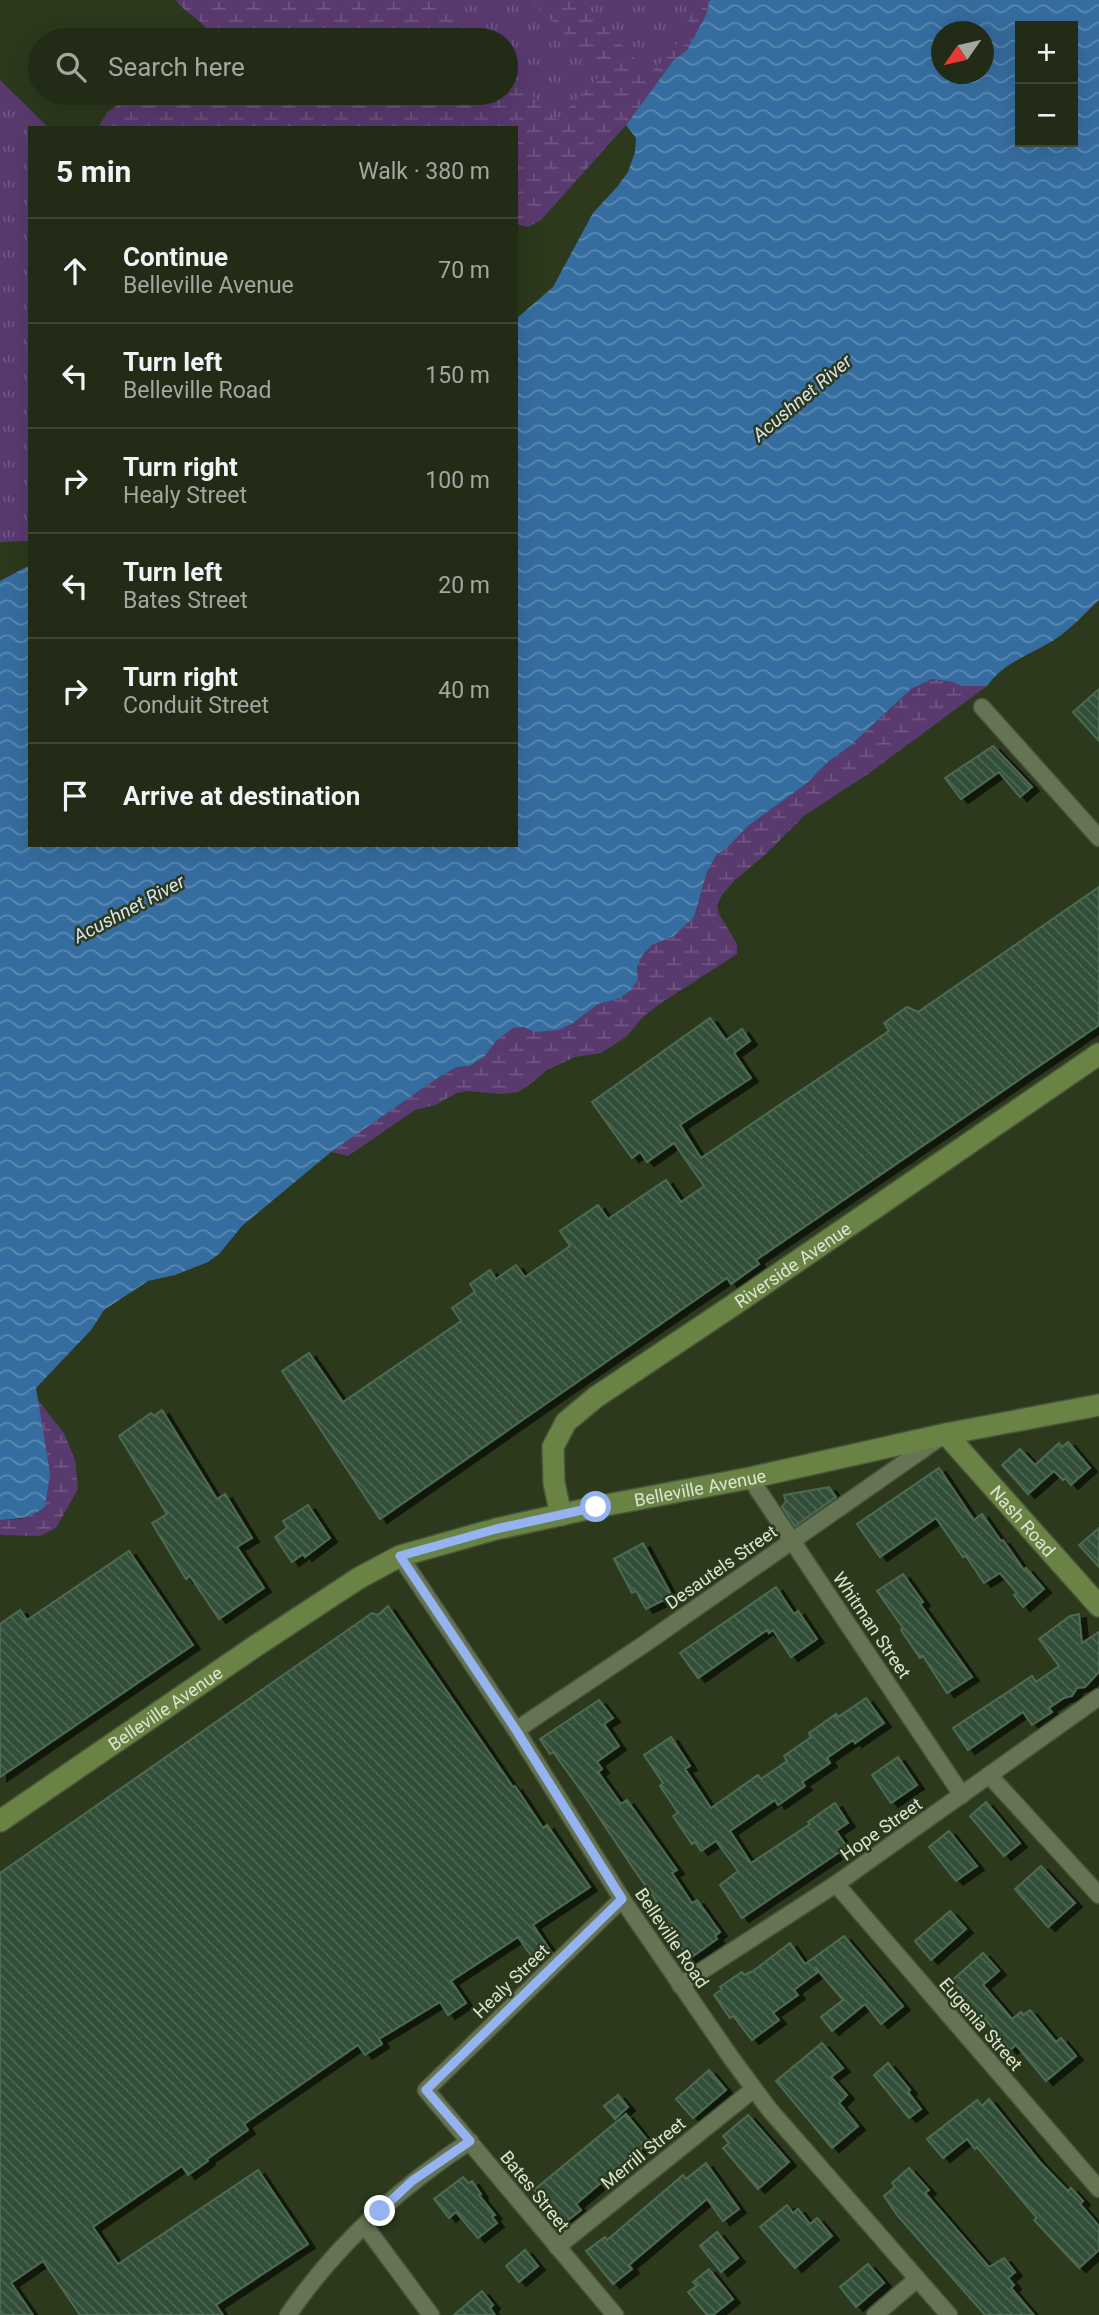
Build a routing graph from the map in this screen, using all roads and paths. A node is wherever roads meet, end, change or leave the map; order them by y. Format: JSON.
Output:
{"nodes":[{"id":1,"x":982,"y":707,"type":"dead end"},
{"id":2,"x":1099,"y":838,"type":"edge"},
{"id":3,"x":1099,"y":1054,"type":"edge"},
{"id":4,"x":1099,"y":1405,"type":"edge"},
{"id":5,"x":946,"y":1434,"type":"junction"},
{"id":6,"x":750,"y":1478,"type":"junction"},
{"id":7,"x":561,"y":1515,"type":"junction"},
{"id":8,"x":792,"y":1541,"type":"junction"},
{"id":9,"x":400,"y":1556,"type":"junction"},
{"id":10,"x":1099,"y":1606,"type":"edge"},
{"id":11,"x":1099,"y":1698,"type":"edge"},
{"id":12,"x":516,"y":1730,"type":"junction"},
{"id":13,"x":989,"y":1775,"type":"junction"},
{"id":14,"x":962,"y":1795,"type":"junction"},
{"id":15,"x":0,"y":1821,"type":"edge"},
{"id":16,"x":836,"y":1884,"type":"junction"},
{"id":17,"x":1099,"y":1895,"type":"edge"},
{"id":18,"x":622,"y":1899,"type":"junction"},
{"id":19,"x":680,"y":1985,"type":"junction"},
{"id":20,"x":754,"y":2089,"type":"junction"},
{"id":21,"x":426,"y":2090,"type":"joint"},
{"id":22,"x":470,"y":2141,"type":"junction"},
{"id":23,"x":1099,"y":2189,"type":"edge"},
{"id":24,"x":365,"y":2226,"type":"junction"},
{"id":25,"x":557,"y":2247,"type":"junction"},
{"id":26,"x":917,"y":2279,"type":"junction"},
{"id":27,"x":288,"y":2315,"type":"edge"},
{"id":28,"x":431,"y":2315,"type":"edge"},
{"id":29,"x":615,"y":2315,"type":"edge"},
{"id":30,"x":875,"y":2315,"type":"edge"},
{"id":31,"x":949,"y":2315,"type":"edge"}],
"edges":[{"from":1,"to":2,"type":"street"},
{"from":3,"to":7,"type":"main road","name":"Riverside Avenue"},
{"from":4,"to":5,"type":"main road","name":"Belleville Avenue"},
{"from":5,"to":6,"type":"main road","name":"Belleville Avenue"},
{"from":5,"to":8,"type":"street","name":"Desautels Street"},
{"from":5,"to":10,"type":"main road","name":"Nash Road"},
{"from":6,"to":7,"type":"main road","name":"Belleville Avenue"},
{"from":6,"to":8,"type":"street","name":"Whitman Street"},
{"from":7,"to":9,"type":"main road","name":"Belleville Avenue"},
{"from":8,"to":12,"type":"street","name":"Desautels Street"},
{"from":8,"to":14,"type":"street","name":"Whitman Street"},
{"from":9,"to":12,"type":"street","name":"Belleville Road"},
{"from":9,"to":15,"type":"main road","name":"Belleville Avenue"},
{"from":11,"to":13,"type":"street","name":"Hope Street"},
{"from":12,"to":18,"type":"street","name":"Belleville Road"},
{"from":13,"to":14,"type":"street","name":"Hope Street"},
{"from":13,"to":17,"type":"street"},
{"from":14,"to":16,"type":"street","name":"Hope Street"},
{"from":16,"to":19,"type":"street","name":"Hope Street"},
{"from":16,"to":23,"type":"street","name":"Eugenia Street"},
{"from":18,"to":19,"type":"street","name":"Belleville Road"},
{"from":18,"to":21,"type":"street","name":"Healy Street"},
{"from":19,"to":20,"type":"street","name":"Belleville Road"},
{"from":20,"to":25,"type":"street","name":"Merrill Street"},
{"from":20,"to":26,"type":"street","name":"Belleville Road"},
{"from":21,"to":22,"type":"street","name":"Bates Street"},
{"from":22,"to":24,"type":"street"},
{"from":22,"to":25,"type":"street","name":"Bates Street"},
{"from":24,"to":27,"type":"street"},
{"from":24,"to":28,"type":"street"},
{"from":25,"to":29,"type":"street","name":"Bates Street"},
{"from":26,"to":30,"type":"street"},
{"from":26,"to":31,"type":"street","name":"Belleville Road"}]}
